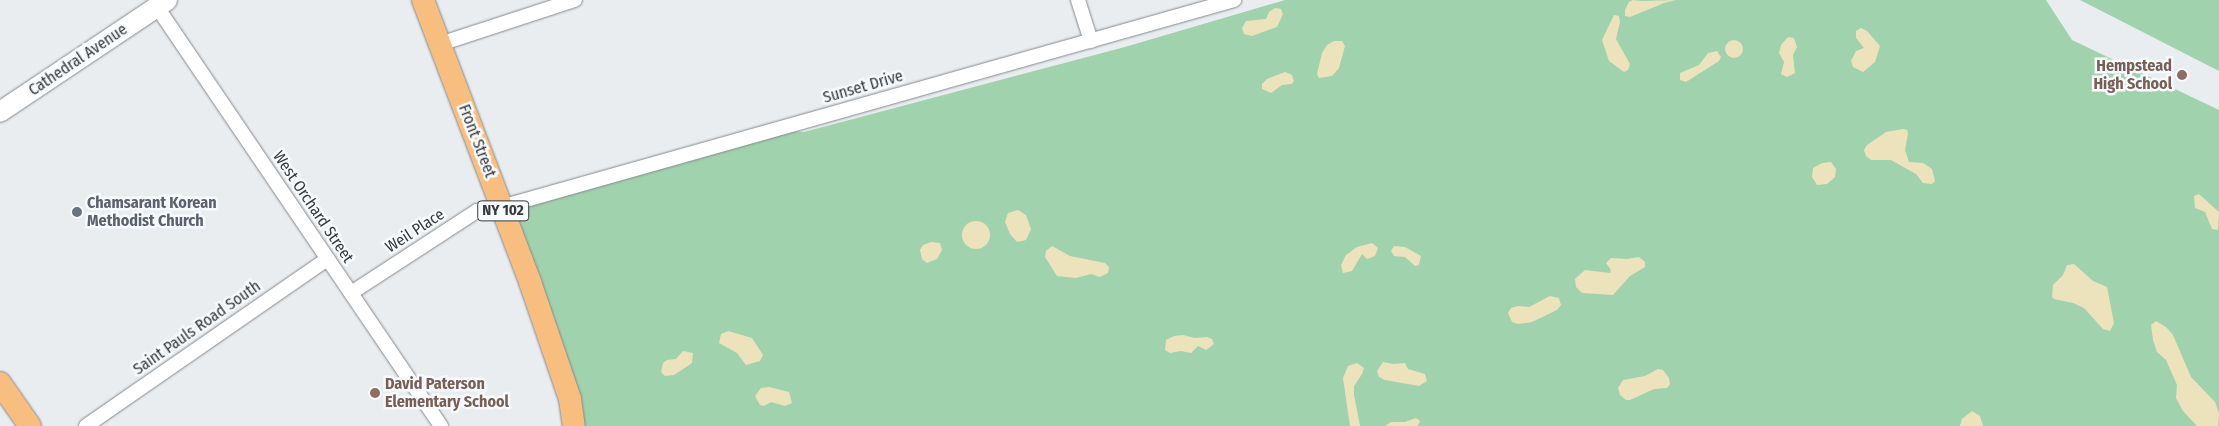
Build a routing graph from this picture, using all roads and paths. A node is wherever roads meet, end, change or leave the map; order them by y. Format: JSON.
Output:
{"nodes":[{"id":1,"x":423,"y":0,"type":"edge"},
{"id":2,"x":575,"y":0,"type":"edge"},
{"id":3,"x":1078,"y":0,"type":"edge"},
{"id":4,"x":1234,"y":0,"type":"edge"},
{"id":5,"x":162,"y":4,"type":"edge"},
{"id":6,"x":1091,"y":41,"type":"junction"},
{"id":7,"x":440,"y":44,"type":"junction"},
{"id":8,"x":0,"y":112,"type":"edge"},
{"id":9,"x":502,"y":207,"type":"junction"},
{"id":10,"x":327,"y":259,"type":"junction"},
{"id":11,"x":351,"y":294,"type":"junction"},
{"id":12,"x":0,"y":384,"type":"edge"},
{"id":13,"x":30,"y":426,"type":"edge"},
{"id":14,"x":86,"y":426,"type":"edge"},
{"id":15,"x":441,"y":426,"type":"edge"},
{"id":16,"x":574,"y":426,"type":"edge"}],
"edges":[{"from":1,"to":7,"type":"main road","name":"Front Street","number":"NY 102"},
{"from":2,"to":7,"type":"street"},
{"from":3,"to":6,"type":"street"},
{"from":4,"to":6,"type":"street","name":"Sunset Drive"},
{"from":5,"to":8,"type":"street","name":"Cathedral Avenue"},
{"from":5,"to":10,"type":"street","name":"West Orchard Street"},
{"from":6,"to":9,"type":"street","name":"Sunset Drive"},
{"from":7,"to":9,"type":"main road","name":"Front Street","number":"NY 102"},
{"from":9,"to":11,"type":"street","name":"Weil Place"},
{"from":9,"to":16,"type":"main road","name":"Front Street","number":"NY 102"},
{"from":10,"to":11,"type":"street","name":"West Orchard Street"},
{"from":10,"to":14,"type":"street","name":"Saint Pauls Road South"},
{"from":11,"to":15,"type":"street","name":"West Orchard Street"},
{"from":12,"to":13,"type":"main road"}]}
